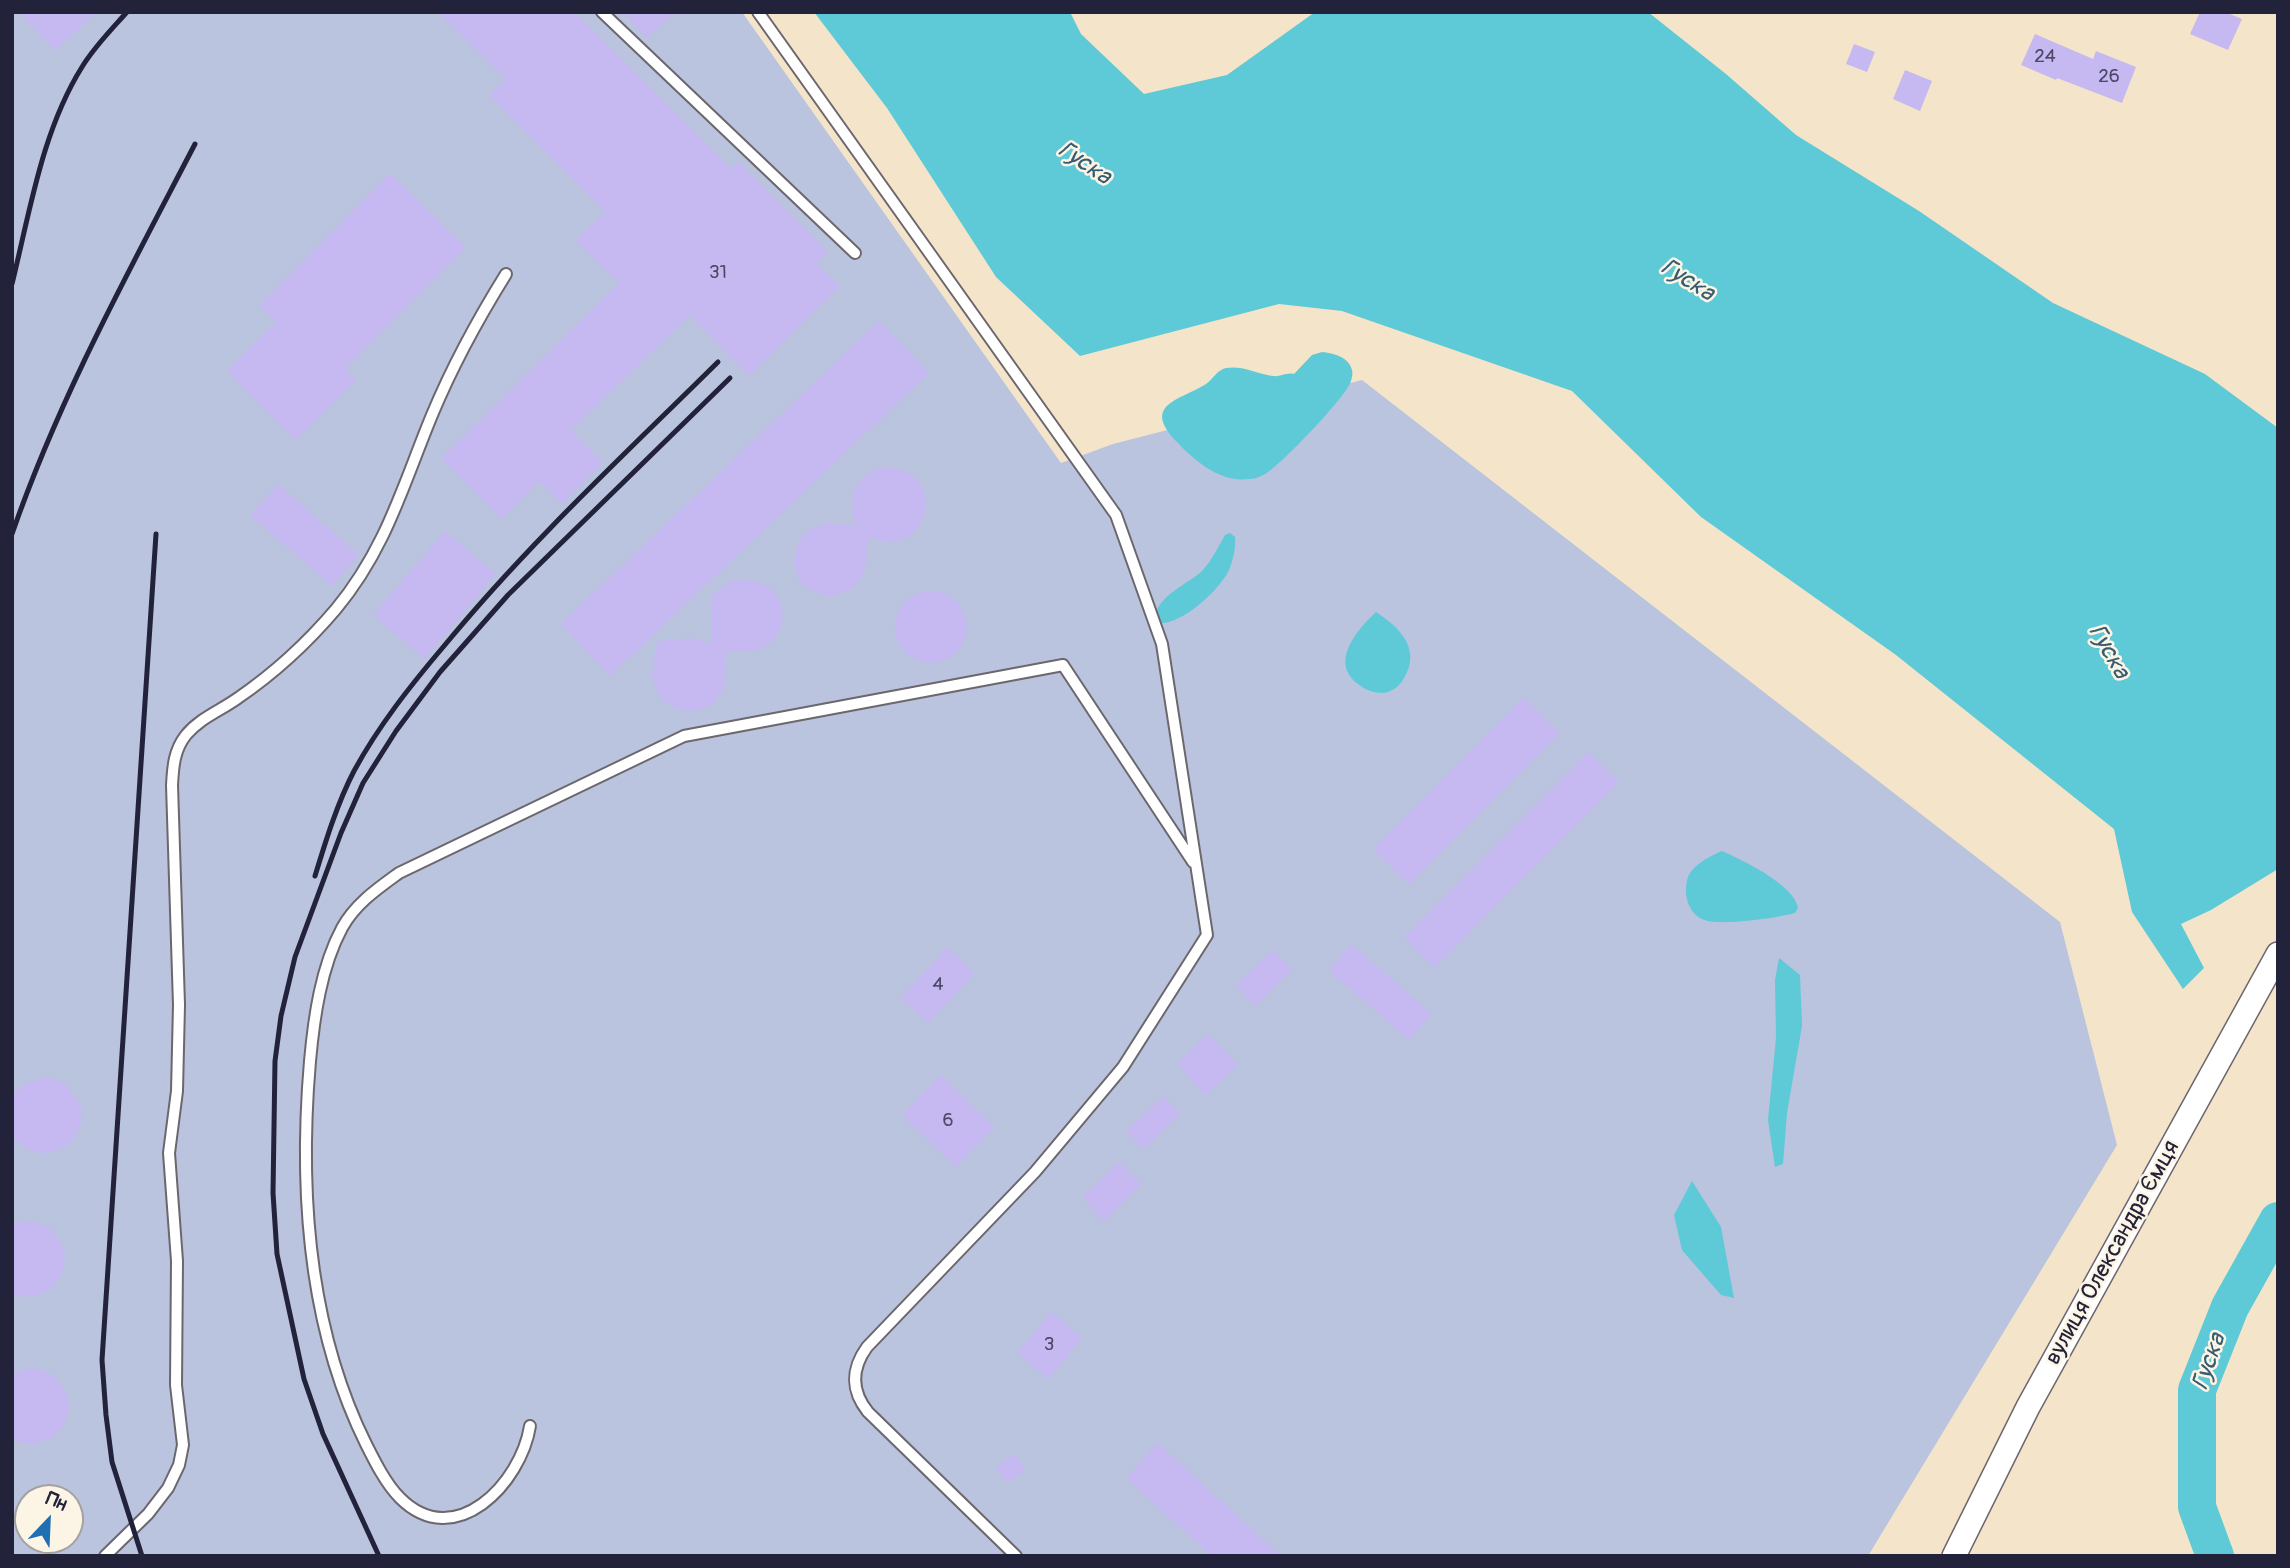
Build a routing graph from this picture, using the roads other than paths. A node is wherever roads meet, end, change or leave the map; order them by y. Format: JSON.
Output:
{"nodes":[{"id":1,"x":602,"y":12,"type":"edge"},
{"id":2,"x":758,"y":12,"type":"edge"},
{"id":3,"x":855,"y":253,"type":"dead end"},
{"id":4,"x":506,"y":274,"type":"dead end"},
{"id":5,"x":1196,"y":867,"type":"junction"},
{"id":6,"x":2278,"y":954,"type":"edge"},
{"id":7,"x":530,"y":1426,"type":"dead end"},
{"id":8,"x":105,"y":1556,"type":"edge"},
{"id":9,"x":1016,"y":1556,"type":"edge"},
{"id":10,"x":1954,"y":1556,"type":"edge"}],
"edges":[{"from":1,"to":3,"type":"lane"},
{"from":2,"to":5,"type":"lane"},
{"from":4,"to":8,"type":"lane"},
{"from":5,"to":7,"type":"lane"},
{"from":5,"to":9,"type":"lane"},
{"from":6,"to":10,"type":"street","name":"вулиця Олександра Ємця"}]}
